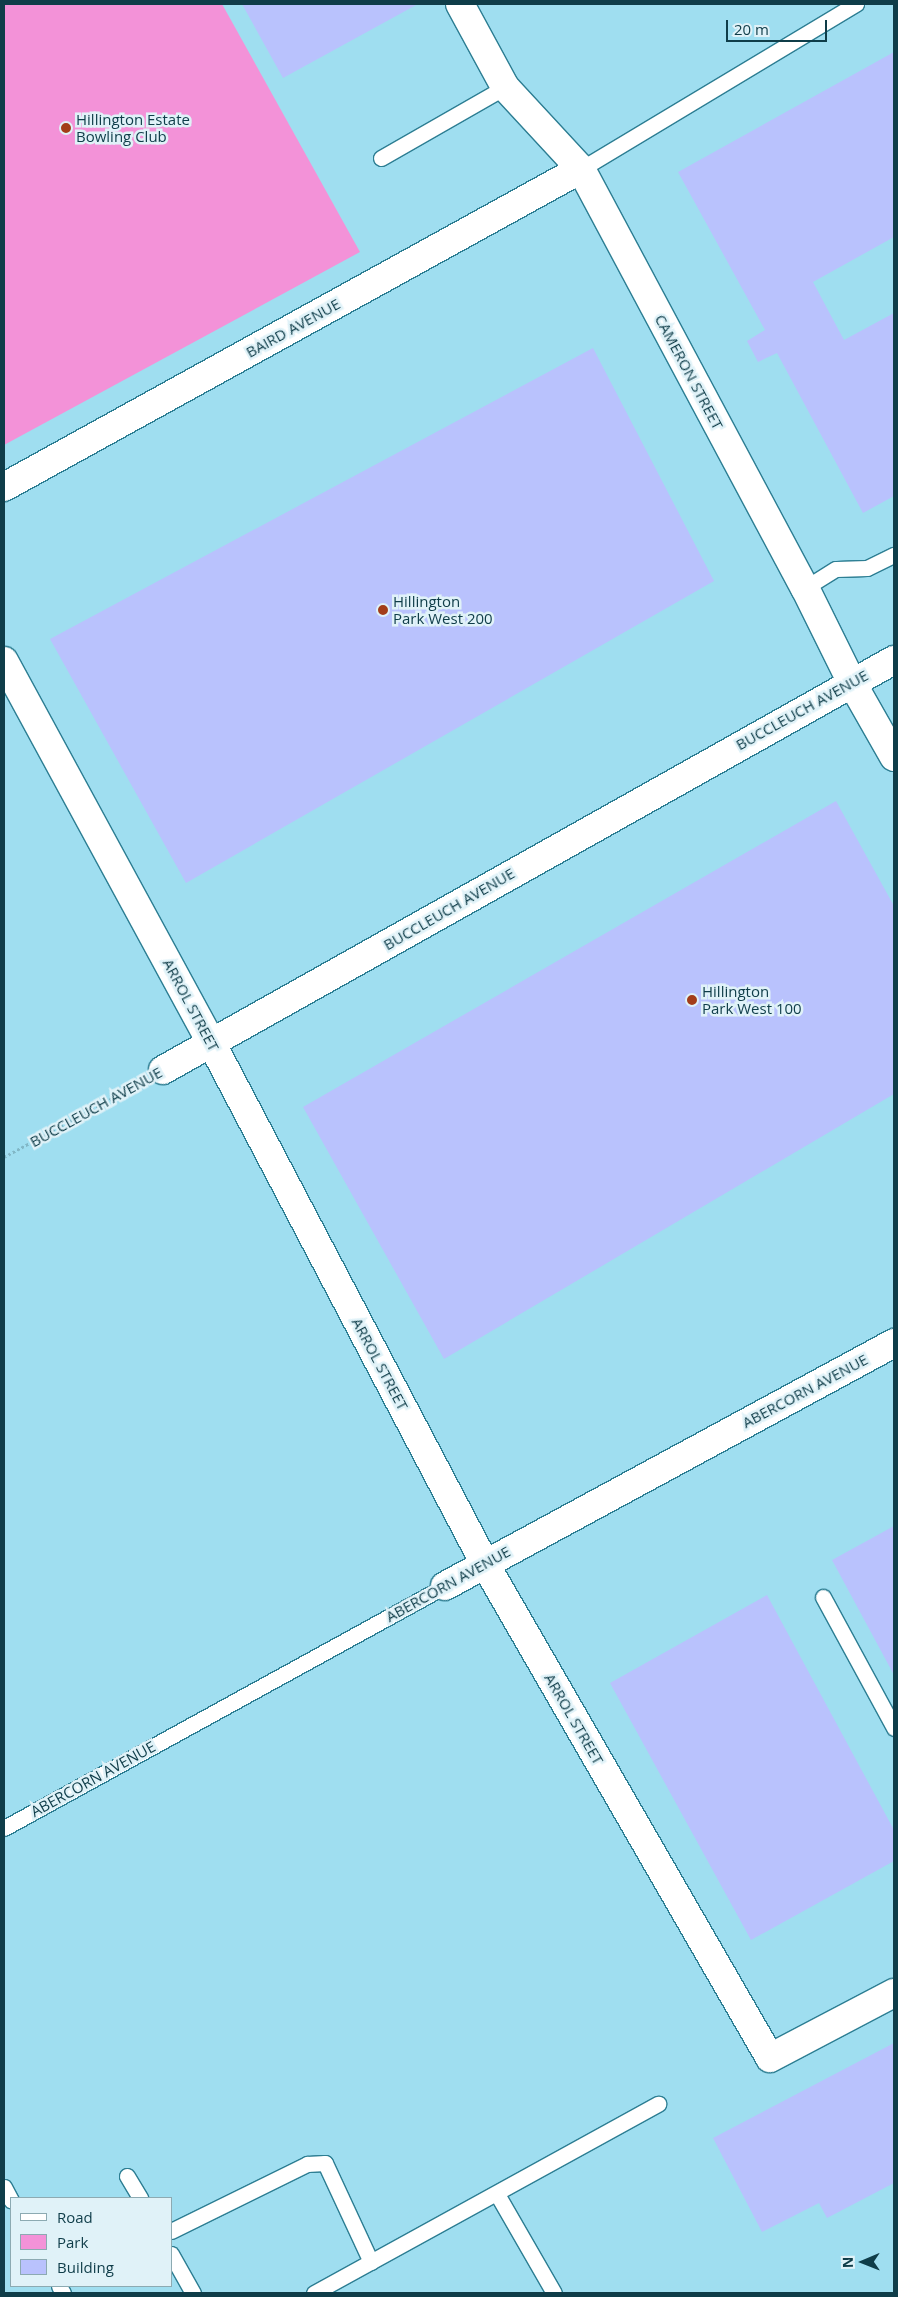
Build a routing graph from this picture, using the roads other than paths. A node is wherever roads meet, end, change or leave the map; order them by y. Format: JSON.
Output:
{"nodes":[{"id":1,"x":460,"y":4,"type":"edge"},
{"id":2,"x":856,"y":4,"type":"edge"},
{"id":3,"x":505,"y":87,"type":"junction"},
{"id":4,"x":380,"y":158,"type":"dead end"},
{"id":5,"x":581,"y":169,"type":"junction"},
{"id":6,"x":4,"y":487,"type":"edge"},
{"id":7,"x":894,"y":555,"type":"edge"},
{"id":8,"x":805,"y":588,"type":"junction"},
{"id":9,"x":894,"y":660,"type":"edge"},
{"id":10,"x":4,"y":661,"type":"edge"},
{"id":11,"x":852,"y":683,"type":"junction"},
{"id":12,"x":894,"y":757,"type":"edge"},
{"id":13,"x":212,"y":1044,"type":"junction"},
{"id":14,"x":163,"y":1070,"type":"road end"},
{"id":15,"x":894,"y":1343,"type":"edge"},
{"id":16,"x":485,"y":1564,"type":"junction"},
{"id":17,"x":445,"y":1586,"type":"joint"},
{"id":18,"x":823,"y":1597,"type":"dead end"},
{"id":19,"x":894,"y":1728,"type":"edge"},
{"id":20,"x":4,"y":1828,"type":"edge"},
{"id":21,"x":894,"y":1993,"type":"edge"},
{"id":22,"x":658,"y":2104,"type":"dead end"},
{"id":23,"x":127,"y":2176,"type":"dead end"},
{"id":24,"x":4,"y":2187,"type":"edge"},
{"id":25,"x":497,"y":2194,"type":"junction"},
{"id":26,"x":139,"y":2197,"type":"edge"},
{"id":27,"x":10,"y":2198,"type":"edge"},
{"id":28,"x":172,"y":2231,"type":"edge"},
{"id":29,"x":172,"y":2256,"type":"edge"},
{"id":30,"x":371,"y":2262,"type":"junction"},
{"id":31,"x":193,"y":2293,"type":"edge"},
{"id":32,"x":314,"y":2293,"type":"edge"},
{"id":33,"x":554,"y":2293,"type":"edge"}],
"edges":[{"from":1,"to":3,"type":"street","name":"CAMERON STREET"},
{"from":2,"to":5,"type":"lane"},
{"from":3,"to":4,"type":"lane"},
{"from":3,"to":5,"type":"street","name":"CAMERON STREET"},
{"from":5,"to":6,"type":"street","name":"BAIRD AVENUE"},
{"from":5,"to":8,"type":"street","name":"CAMERON STREET"},
{"from":7,"to":8,"type":"lane"},
{"from":8,"to":11,"type":"street","name":"CAMERON STREET"},
{"from":9,"to":11,"type":"street","name":"BUCCLEUCH AVENUE"},
{"from":10,"to":13,"type":"street","name":"ARROL STREET"},
{"from":11,"to":12,"type":"street","name":"CAMERON STREET"},
{"from":11,"to":13,"type":"street","name":"BUCCLEUCH AVENUE"},
{"from":13,"to":14,"type":"street","name":"BUCCLEUCH AVENUE"},
{"from":13,"to":16,"type":"street","name":"ARROL STREET"},
{"from":15,"to":16,"type":"street","name":"ABERCORN AVENUE"},
{"from":16,"to":17,"type":"street","name":"ABERCORN AVENUE"},
{"from":16,"to":21,"type":"street","name":"ARROL STREET"},
{"from":17,"to":20,"type":"lane","name":"ABERCORN AVENUE"},
{"from":18,"to":19,"type":"lane"},
{"from":22,"to":25,"type":"lane"},
{"from":23,"to":26,"type":"lane"},
{"from":24,"to":27,"type":"lane"},
{"from":25,"to":30,"type":"lane"},
{"from":25,"to":33,"type":"lane"},
{"from":28,"to":30,"type":"lane"},
{"from":29,"to":31,"type":"lane"},
{"from":30,"to":32,"type":"lane"}]}
